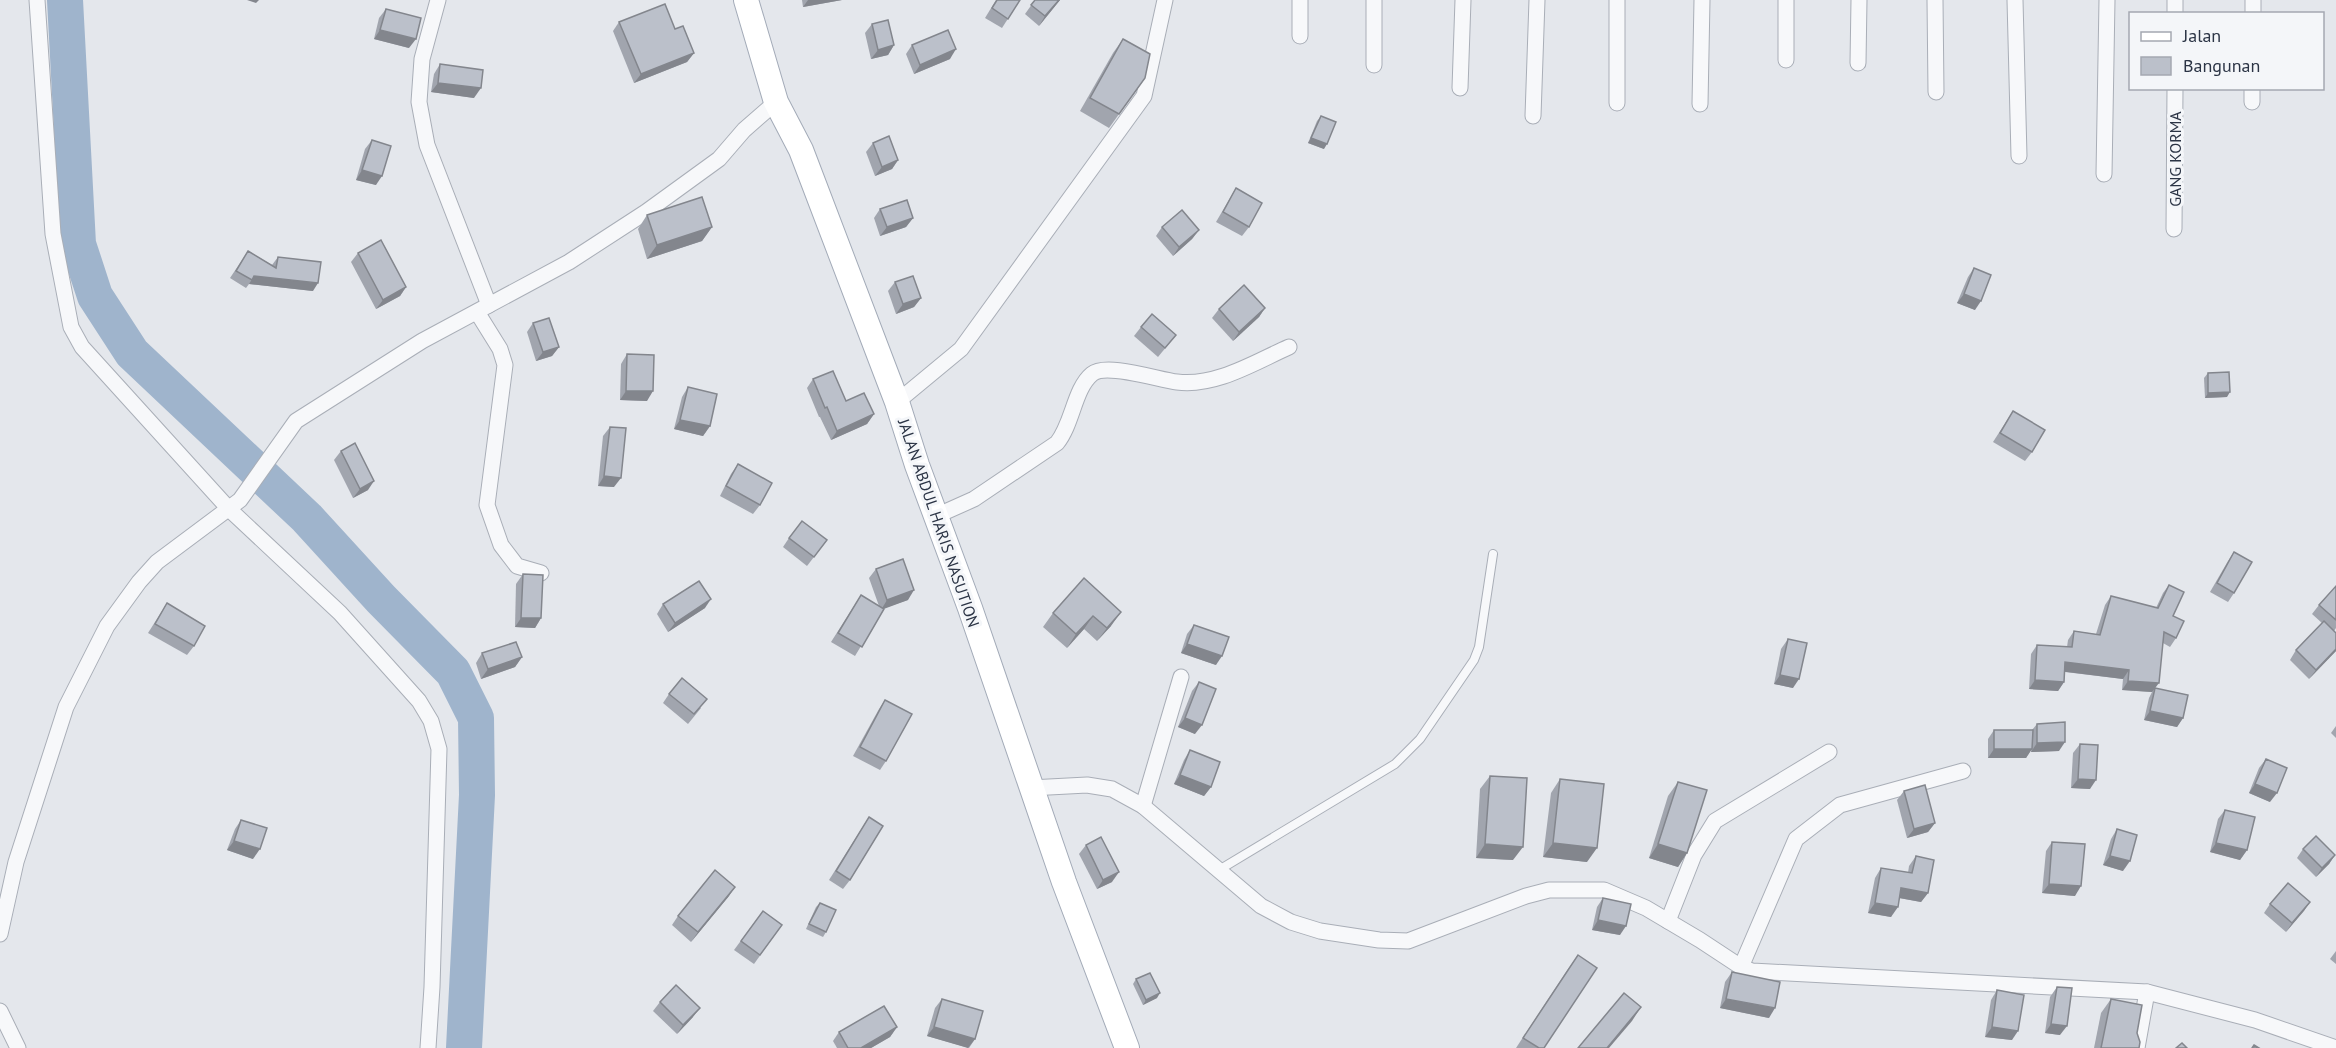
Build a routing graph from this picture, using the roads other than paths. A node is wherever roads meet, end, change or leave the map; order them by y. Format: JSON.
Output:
{"nodes":[{"id":1,"x":37,"y":0,"type":"edge"},
{"id":2,"x":438,"y":0,"type":"edge"},
{"id":3,"x":746,"y":0,"type":"edge"},
{"id":4,"x":1165,"y":0,"type":"edge"},
{"id":5,"x":1300,"y":0,"type":"edge"},
{"id":6,"x":1374,"y":0,"type":"edge"},
{"id":7,"x":1463,"y":0,"type":"edge"},
{"id":8,"x":1537,"y":0,"type":"edge"},
{"id":9,"x":1617,"y":0,"type":"edge"},
{"id":10,"x":1702,"y":0,"type":"edge"},
{"id":11,"x":1786,"y":0,"type":"edge"},
{"id":12,"x":1859,"y":0,"type":"edge"},
{"id":13,"x":1935,"y":0,"type":"edge"},
{"id":14,"x":2015,"y":0,"type":"edge"},
{"id":15,"x":2107,"y":0,"type":"edge"},
{"id":16,"x":1300,"y":36,"type":"dead end"},
{"id":17,"x":1786,"y":60,"type":"dead end"},
{"id":18,"x":1858,"y":63,"type":"dead end"},
{"id":19,"x":1374,"y":65,"type":"dead end"},
{"id":20,"x":1460,"y":88,"type":"dead end"},
{"id":21,"x":2175,"y":90,"type":"edge"},
{"id":22,"x":1936,"y":92,"type":"dead end"},
{"id":23,"x":776,"y":102,"type":"junction"},
{"id":24,"x":1617,"y":103,"type":"dead end"},
{"id":25,"x":1700,"y":104,"type":"dead end"},
{"id":26,"x":1533,"y":116,"type":"dead end"},
{"id":27,"x":2019,"y":156,"type":"dead end"},
{"id":28,"x":2104,"y":174,"type":"dead end"},
{"id":29,"x":2174,"y":229,"type":"dead end"},
{"id":30,"x":483,"y":308,"type":"junction"},
{"id":31,"x":1289,"y":346,"type":"dead end"},
{"id":32,"x":897,"y":402,"type":"junction"},
{"id":33,"x":235,"y":505,"type":"junction"},
{"id":34,"x":936,"y":516,"type":"junction"},
{"id":35,"x":1493,"y":554,"type":"dead end"},
{"id":36,"x":541,"y":573,"type":"edge"},
{"id":37,"x":1181,"y":677,"type":"dead end"},
{"id":38,"x":1829,"y":752,"type":"dead end"},
{"id":39,"x":1964,"y":771,"type":"dead end"},
{"id":40,"x":1030,"y":788,"type":"junction"},
{"id":41,"x":1143,"y":806,"type":"junction"},
{"id":42,"x":1219,"y":870,"type":"junction"},
{"id":43,"x":1668,"y":921,"type":"junction"},
{"id":44,"x":0,"y":934,"type":"edge"},
{"id":45,"x":1741,"y":967,"type":"junction"},
{"id":46,"x":2147,"y":992,"type":"junction"},
{"id":47,"x":0,"y":1011,"type":"edge"},
{"id":48,"x":18,"y":1048,"type":"edge"},
{"id":49,"x":428,"y":1048,"type":"edge"},
{"id":50,"x":1127,"y":1048,"type":"edge"},
{"id":51,"x":2137,"y":1048,"type":"edge"},
{"id":52,"x":2336,"y":1048,"type":"edge"}],
"edges":[{"from":1,"to":33,"type":"street"},
{"from":2,"to":30,"type":"street"},
{"from":3,"to":23,"type":"main road","name":"JALAN ABDUL HARIS NASUTION"},
{"from":4,"to":32,"type":"street"},
{"from":5,"to":16,"type":"street"},
{"from":6,"to":19,"type":"street"},
{"from":7,"to":20,"type":"street"},
{"from":8,"to":26,"type":"street"},
{"from":9,"to":24,"type":"street"},
{"from":10,"to":25,"type":"street"},
{"from":11,"to":17,"type":"street"},
{"from":12,"to":18,"type":"street"},
{"from":13,"to":22,"type":"street"},
{"from":14,"to":27,"type":"street"},
{"from":15,"to":28,"type":"street"},
{"from":21,"to":29,"type":"street","name":"GANG KORMA"},
{"from":23,"to":30,"type":"street"},
{"from":23,"to":32,"type":"main road","name":"JALAN ABDUL HARIS NASUTION"},
{"from":30,"to":33,"type":"street"},
{"from":30,"to":36,"type":"street"},
{"from":31,"to":34,"type":"street"},
{"from":32,"to":34,"type":"main road","name":"JALAN ABDUL HARIS NASUTION"},
{"from":33,"to":44,"type":"street"},
{"from":33,"to":49,"type":"street"},
{"from":34,"to":40,"type":"main road","name":"JALAN ABDUL HARIS NASUTION"},
{"from":35,"to":42,"type":"lane"},
{"from":37,"to":41,"type":"street"},
{"from":38,"to":43,"type":"street"},
{"from":39,"to":45,"type":"street"},
{"from":40,"to":41,"type":"street"},
{"from":40,"to":50,"type":"main road","name":"JALAN ABDUL HARIS NASUTION"},
{"from":41,"to":42,"type":"street"},
{"from":42,"to":43,"type":"street"},
{"from":43,"to":45,"type":"street"},
{"from":45,"to":46,"type":"street"},
{"from":46,"to":51,"type":"street"},
{"from":46,"to":52,"type":"street"},
{"from":47,"to":48,"type":"street"}]}
